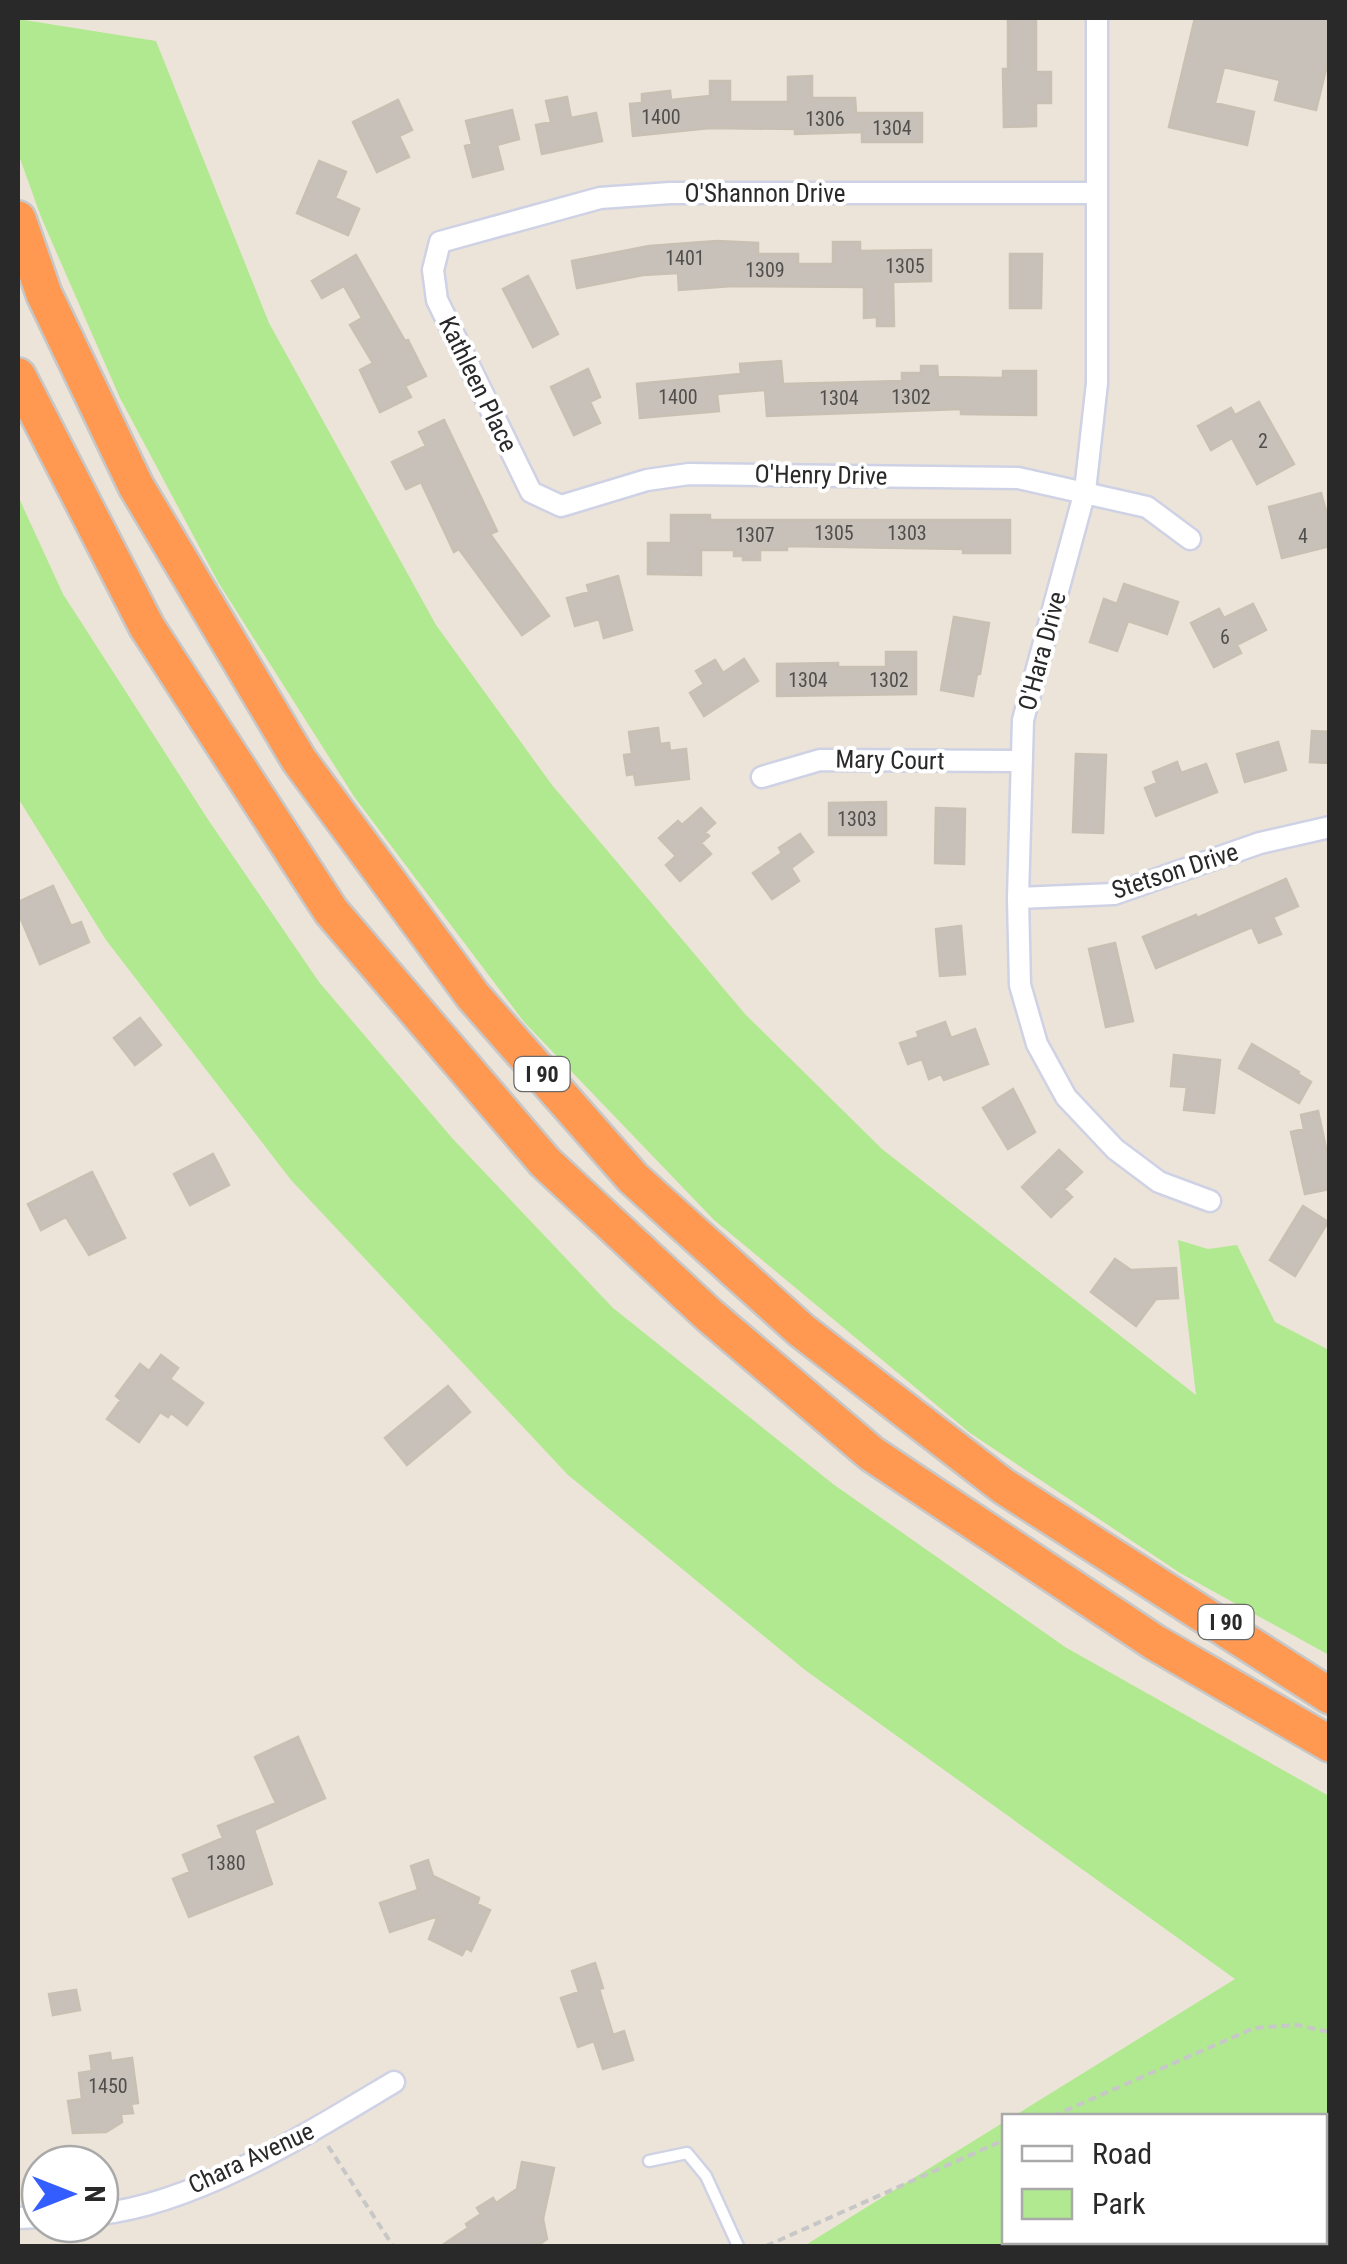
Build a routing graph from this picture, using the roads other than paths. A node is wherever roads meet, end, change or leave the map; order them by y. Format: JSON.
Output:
{"nodes":[{"id":1,"x":1097,"y":18,"type":"edge"},
{"id":2,"x":1096,"y":193,"type":"junction"},
{"id":3,"x":18,"y":219,"type":"edge"},
{"id":4,"x":440,"y":242,"type":"joint"},
{"id":5,"x":18,"y":376,"type":"edge"},
{"id":6,"x":1085,"y":491,"type":"junction"},
{"id":7,"x":561,"y":506,"type":"joint"},
{"id":8,"x":1190,"y":539,"type":"dead end"},
{"id":9,"x":1020,"y":761,"type":"junction"},
{"id":10,"x":762,"y":777,"type":"dead end"},
{"id":11,"x":1330,"y":827,"type":"edge"},
{"id":12,"x":1018,"y":898,"type":"junction"},
{"id":13,"x":1210,"y":1202,"type":"dead end"},
{"id":14,"x":1122,"y":1565,"type":"junction"},
{"id":15,"x":1330,"y":1678,"type":"edge"},
{"id":16,"x":1330,"y":1696,"type":"edge"},
{"id":17,"x":1330,"y":1744,"type":"edge"},
{"id":18,"x":394,"y":2082,"type":"dead end"},
{"id":19,"x":648,"y":2161,"type":"dead end"},
{"id":20,"x":120,"y":2212,"type":"edge"},
{"id":21,"x":738,"y":2246,"type":"edge"}],
"edges":[{"from":1,"to":2,"type":"street","name":"O'Hara Drive"},
{"from":2,"to":4,"type":"street","name":"O'Shannon Drive"},
{"from":2,"to":6,"type":"street","name":"O'Hara Drive"},
{"from":3,"to":14,"type":"highway","number":"I 90"},
{"from":4,"to":7,"type":"street","name":"Kathleen Place"},
{"from":5,"to":17,"type":"highway","number":"I 90"},
{"from":6,"to":7,"type":"street","name":"O'Henry Drive"},
{"from":6,"to":8,"type":"street","name":"O'Henry Drive"},
{"from":6,"to":9,"type":"street","name":"O'Hara Drive"},
{"from":9,"to":10,"type":"street","name":"Mary Court"},
{"from":9,"to":12,"type":"street","name":"O'Hara Drive"},
{"from":11,"to":12,"type":"street","name":"Stetson Drive"},
{"from":12,"to":13,"type":"street","name":"O'Hara Drive"},
{"from":14,"to":15,"type":"highway","number":"I 90"},
{"from":14,"to":16,"type":"highway","number":"I 90"},
{"from":18,"to":20,"type":"street","name":"Chara Avenue"},
{"from":19,"to":21,"type":"lane"}]}
